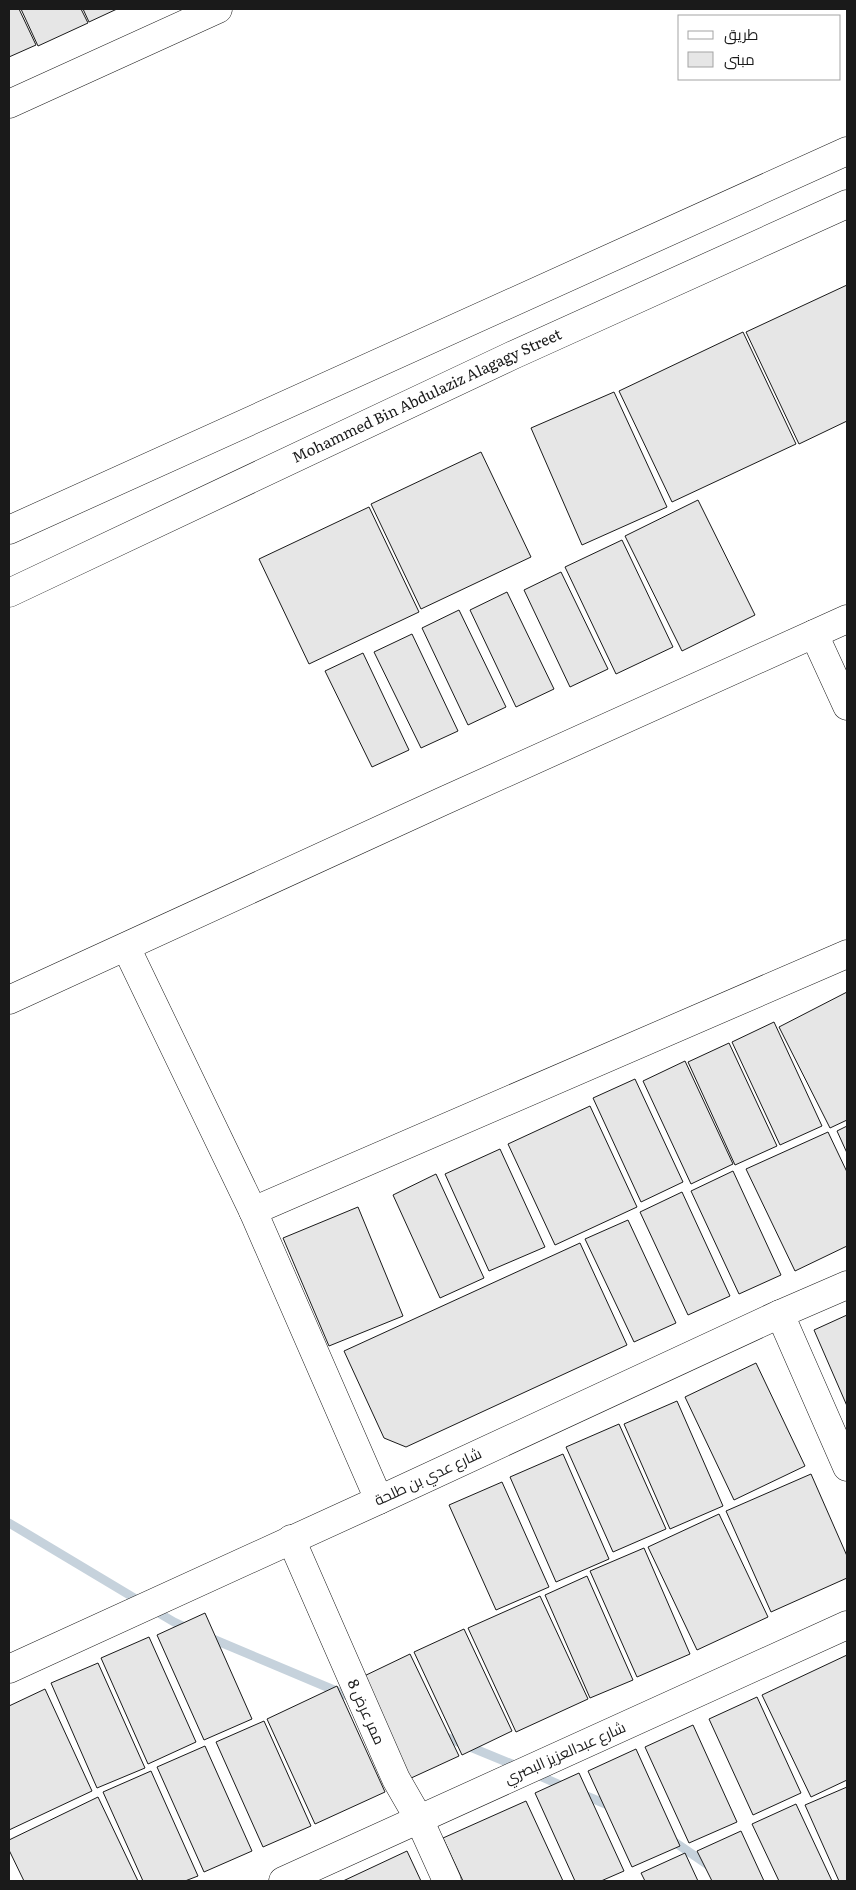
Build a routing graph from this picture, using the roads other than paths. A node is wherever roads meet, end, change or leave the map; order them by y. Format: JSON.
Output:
{"nodes":[{"id":1,"x":218,"y":9,"type":"edge"},
{"id":2,"x":9,"y":104,"type":"edge"},
{"id":3,"x":847,"y":151,"type":"edge"},
{"id":4,"x":847,"y":204,"type":"edge"},
{"id":5,"x":9,"y":530,"type":"edge"},
{"id":6,"x":9,"y":593,"type":"edge"},
{"id":7,"x":847,"y":619,"type":"edge"},
{"id":8,"x":814,"y":634,"type":"junction"},
{"id":9,"x":847,"y":706,"type":"edge"},
{"id":10,"x":126,"y":947,"type":"junction"},
{"id":11,"x":847,"y":954,"type":"edge"},
{"id":12,"x":9,"y":1000,"type":"edge"},
{"id":13,"x":253,"y":1211,"type":"junction"},
{"id":14,"x":847,"y":1285,"type":"edge"},
{"id":15,"x":780,"y":1314,"type":"junction"},
{"id":16,"x":847,"y":1467,"type":"edge"},
{"id":17,"x":380,"y":1500,"type":"junction"},
{"id":18,"x":292,"y":1539,"type":"junction"},
{"id":19,"x":847,"y":1625,"type":"edge"},
{"id":20,"x":9,"y":1669,"type":"edge"},
{"id":21,"x":419,"y":1819,"type":"junction"},
{"id":22,"x":283,"y":1881,"type":"edge"},
{"id":23,"x":447,"y":1881,"type":"edge"}],
"edges":[{"from":1,"to":2,"type":"street"},
{"from":3,"to":5,"type":"street"},
{"from":4,"to":6,"type":"street","name":"Mohammed Bin Abdulaziz Alagagy Street"},
{"from":7,"to":8,"type":"street"},
{"from":8,"to":9,"type":"street"},
{"from":8,"to":10,"type":"street"},
{"from":10,"to":12,"type":"street"},
{"from":10,"to":13,"type":"street"},
{"from":11,"to":13,"type":"street"},
{"from":13,"to":17,"type":"street"},
{"from":14,"to":15,"type":"street","name":"شارع عدي بن طلحة"},
{"from":15,"to":16,"type":"street"},
{"from":15,"to":17,"type":"street","name":"شارع عدي بن طلحة"},
{"from":17,"to":18,"type":"street","name":"شارع عدي بن طلحة"},
{"from":18,"to":20,"type":"street","name":"شارع عدي بن طلحة"},
{"from":18,"to":21,"type":"street","name":"ممر عرض 8"},
{"from":19,"to":21,"type":"street","name":"شارع عبدالعزيز البصري"},
{"from":21,"to":22,"type":"street","name":"شارع عبدالعزيز البصري"},
{"from":21,"to":23,"type":"street","name":"ممر عرض 8"}]}
